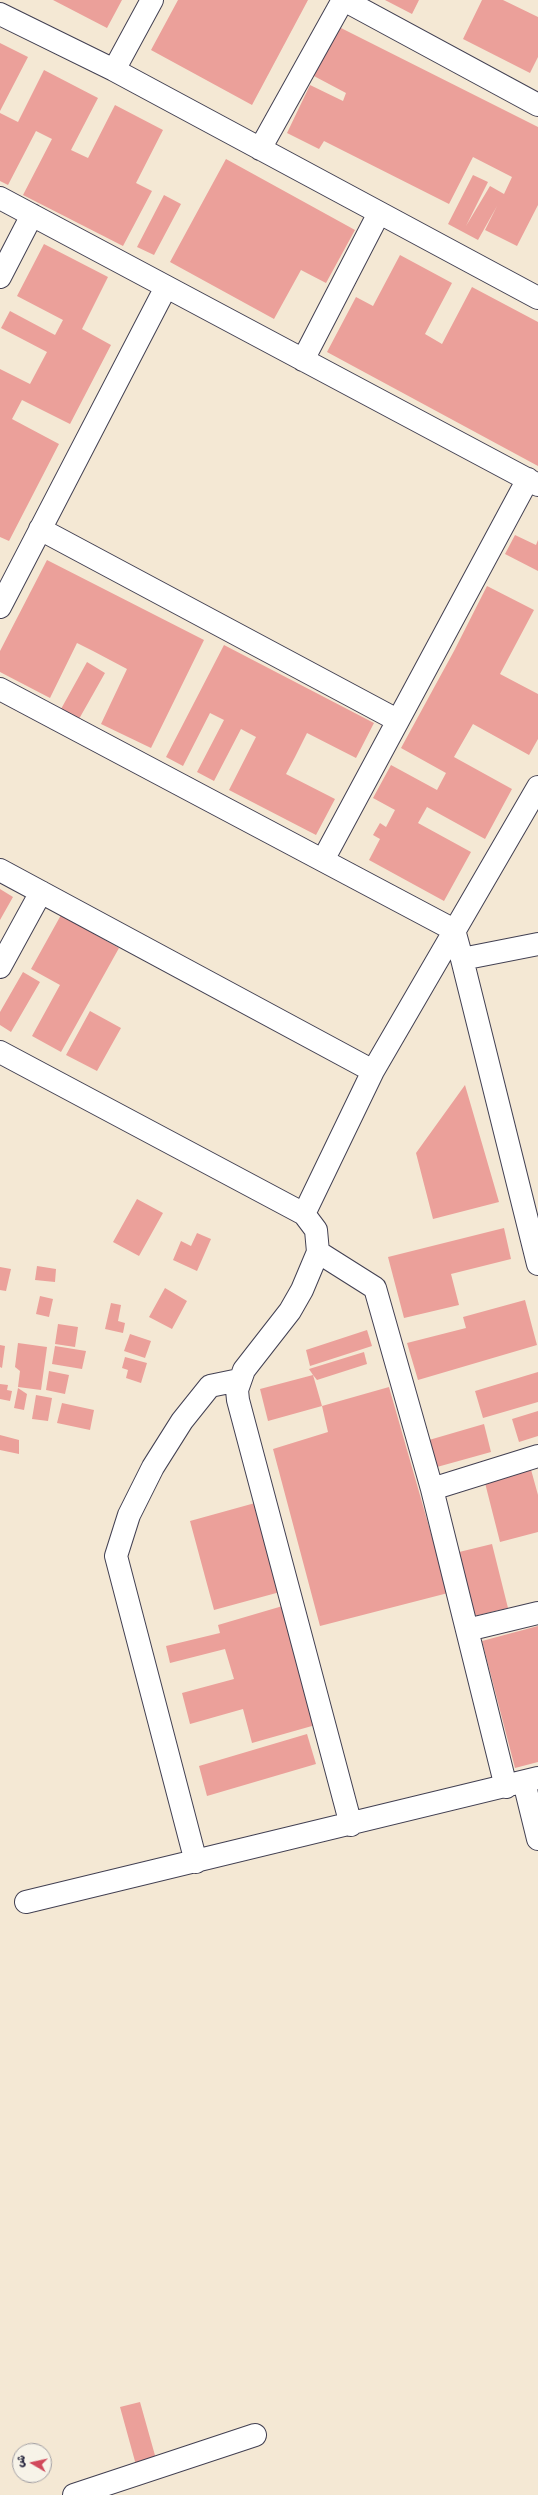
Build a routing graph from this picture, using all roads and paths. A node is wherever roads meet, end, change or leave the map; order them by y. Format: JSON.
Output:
{"nodes":[{"id":1,"x":152,"y":0,"type":"edge"},
{"id":2,"x":344,"y":0,"type":"edge"},
{"id":3,"x":0,"y":14,"type":"edge"},
{"id":4,"x":114,"y":70,"type":"junction"},
{"id":5,"x":538,"y":104,"type":"edge"},
{"id":6,"x":260,"y":150,"type":"junction"},
{"id":7,"x":0,"y":198,"type":"edge"},
{"id":8,"x":379,"y":213,"type":"junction"},
{"id":9,"x":32,"y":215,"type":"junction"},
{"id":10,"x":0,"y":277,"type":"edge"},
{"id":11,"x":166,"y":287,"type":"junction"},
{"id":12,"x":538,"y":298,"type":"edge"},
{"id":13,"x":303,"y":360,"type":"junction"},
{"id":14,"x":533,"y":482,"type":"edge"},
{"id":15,"x":40,"y":530,"type":"junction"},
{"id":16,"x":0,"y":607,"type":"edge"},
{"id":17,"x":0,"y":689,"type":"edge"},
{"id":18,"x":397,"y":720,"type":"junction"},
{"id":19,"x":538,"y":788,"type":"edge"},
{"id":20,"x":323,"y":860,"type":"junction"},
{"id":21,"x":0,"y":870,"type":"edge"},
{"id":22,"x":41,"y":892,"type":"junction"},
{"id":23,"x":454,"y":930,"type":"junction"},
{"id":24,"x":538,"y":944,"type":"edge"},
{"id":25,"x":462,"y":959,"type":"junction"},
{"id":26,"x":0,"y":967,"type":"edge"},
{"id":27,"x":0,"y":1052,"type":"edge"},
{"id":28,"x":374,"y":1071,"type":"junction"},
{"id":29,"x":304,"y":1214,"type":"junction"},
{"id":30,"x":318,"y":1252,"type":"junction"},
{"id":31,"x":538,"y":1264,"type":"edge"},
{"id":32,"x":239,"y":1380,"type":"junction"},
{"id":33,"x":538,"y":1456,"type":"edge"},
{"id":34,"x":432,"y":1489,"type":"junction"},
{"id":35,"x":538,"y":1613,"type":"edge"},
{"id":36,"x":467,"y":1630,"type":"junction"},
{"id":37,"x":522,"y":1782,"type":"edge"},
{"id":38,"x":351,"y":1825,"type":"junction"},
{"id":39,"x":538,"y":1838,"type":"edge"},
{"id":40,"x":196,"y":1862,"type":"junction"},
{"id":41,"x":26,"y":1902,"type":"dead end"},
{"id":42,"x":255,"y":2435,"type":"dead end"},
{"id":43,"x":74,"y":2495,"type":"edge"}],
"edges":[{"from":1,"to":4,"type":"street"},
{"from":2,"to":5,"type":"street"},
{"from":2,"to":6,"type":"street"},
{"from":3,"to":4,"type":"street"},
{"from":4,"to":6,"type":"street"},
{"from":6,"to":8,"type":"street"},
{"from":7,"to":9,"type":"street"},
{"from":8,"to":12,"type":"street"},
{"from":8,"to":13,"type":"street"},
{"from":9,"to":10,"type":"street"},
{"from":9,"to":11,"type":"street"},
{"from":11,"to":13,"type":"street"},
{"from":11,"to":15,"type":"street"},
{"from":13,"to":14,"type":"street"},
{"from":14,"to":18,"type":"street"},
{"from":15,"to":16,"type":"street"},
{"from":15,"to":18,"type":"street"},
{"from":17,"to":20,"type":"street"},
{"from":18,"to":20,"type":"street"},
{"from":19,"to":23,"type":"street"},
{"from":20,"to":23,"type":"street"},
{"from":21,"to":22,"type":"street"},
{"from":22,"to":26,"type":"street"},
{"from":22,"to":28,"type":"street"},
{"from":23,"to":25,"type":"street"},
{"from":23,"to":28,"type":"street"},
{"from":24,"to":25,"type":"street"},
{"from":25,"to":31,"type":"street"},
{"from":27,"to":29,"type":"street"},
{"from":28,"to":29,"type":"street"},
{"from":29,"to":30,"type":"street"},
{"from":30,"to":32,"type":"street"},
{"from":30,"to":34,"type":"street"},
{"from":32,"to":38,"type":"street"},
{"from":32,"to":40,"type":"street"},
{"from":33,"to":34,"type":"street"},
{"from":34,"to":36,"type":"street"},
{"from":35,"to":36,"type":"street"},
{"from":36,"to":37,"type":"street"},
{"from":37,"to":38,"type":"street"},
{"from":37,"to":39,"type":"street"},
{"from":38,"to":40,"type":"street"},
{"from":40,"to":41,"type":"street"},
{"from":42,"to":43,"type":"street"}]}
